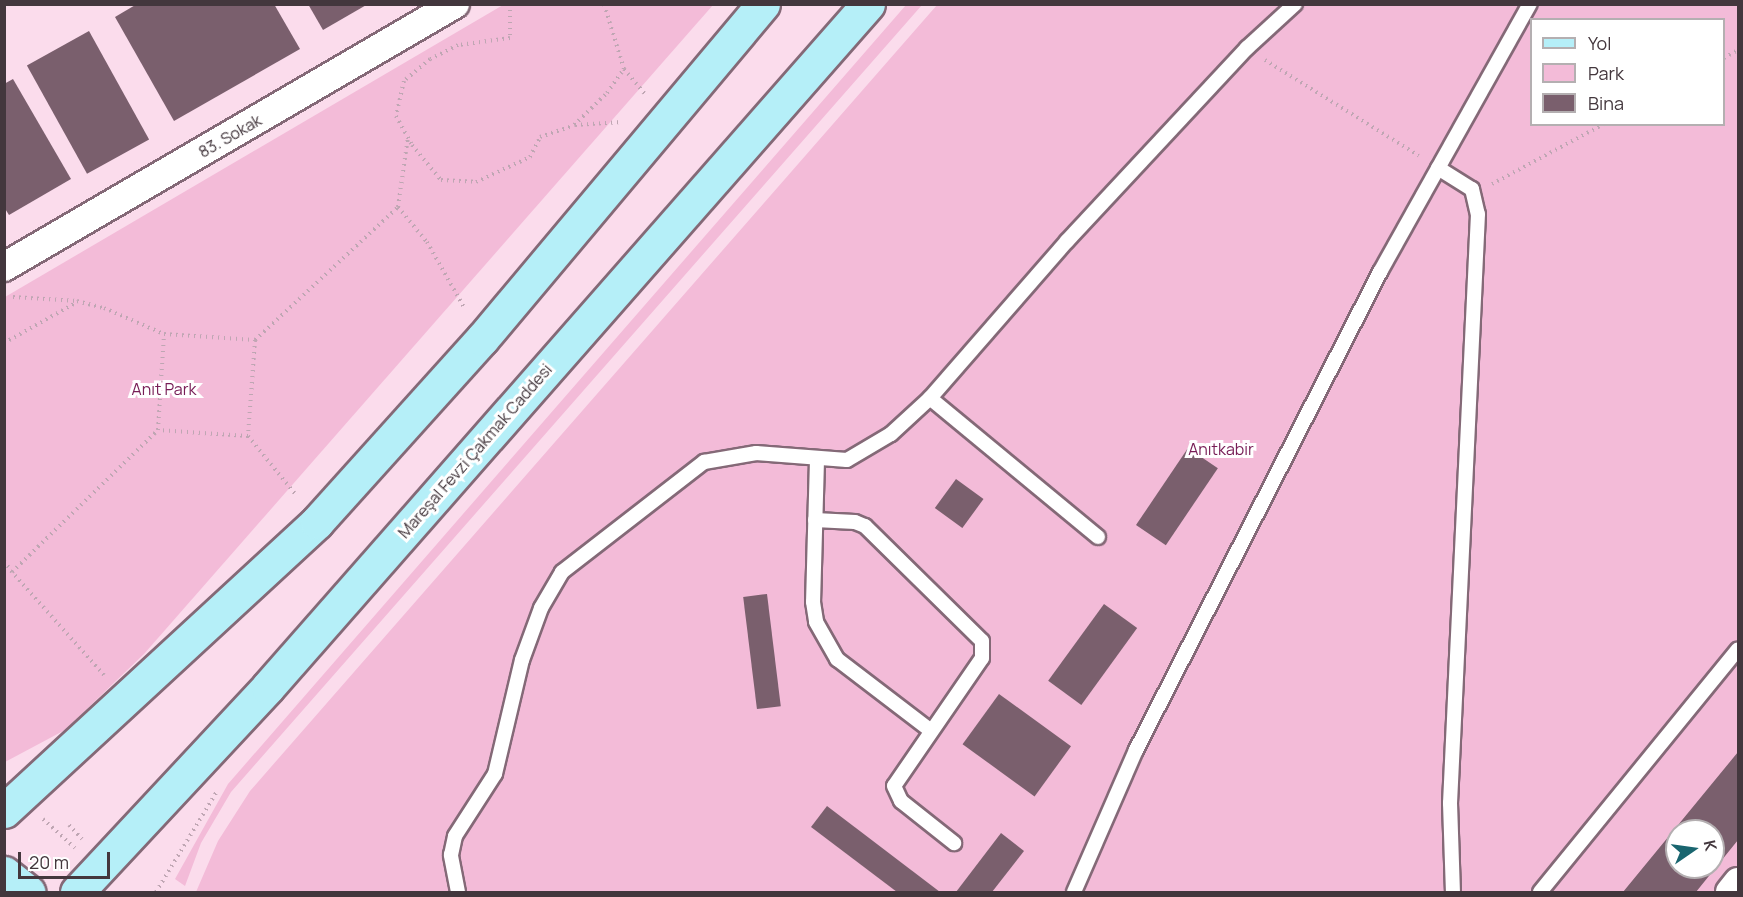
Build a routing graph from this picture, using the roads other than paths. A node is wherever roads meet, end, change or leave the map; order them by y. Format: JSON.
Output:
{"nodes":[{"id":1,"x":455,"y":4,"type":"edge"},
{"id":2,"x":868,"y":4,"type":"edge"},
{"id":3,"x":1295,"y":4,"type":"edge"},
{"id":4,"x":1530,"y":4,"type":"edge"},
{"id":5,"x":761,"y":5,"type":"edge"},
{"id":6,"x":1438,"y":168,"type":"junction"},
{"id":7,"x":4,"y":267,"type":"edge"},
{"id":8,"x":930,"y":398,"type":"junction"},
{"id":9,"x":816,"y":460,"type":"junction"},
{"id":10,"x":815,"y":520,"type":"junction"},
{"id":11,"x":1098,"y":537,"type":"dead end"},
{"id":12,"x":1738,"y":649,"type":"edge"},
{"id":13,"x":930,"y":730,"type":"junction"},
{"id":14,"x":12,"y":805,"type":"edge"},
{"id":15,"x":954,"y":843,"type":"dead end"},
{"id":16,"x":87,"y":868,"type":"edge"},
{"id":17,"x":4,"y":873,"type":"edge"},
{"id":18,"x":1738,"y":882,"type":"edge"},
{"id":19,"x":28,"y":892,"type":"edge"},
{"id":20,"x":458,"y":892,"type":"edge"},
{"id":21,"x":1074,"y":892,"type":"edge"},
{"id":22,"x":1453,"y":892,"type":"edge"},
{"id":23,"x":1540,"y":892,"type":"edge"},
{"id":24,"x":1730,"y":892,"type":"edge"}],
"edges":[{"from":1,"to":7,"type":"street","name":"83. Sokak"},
{"from":2,"to":16,"type":"main road","name":"Mareşal Fevzi Çakmak Caddesi"},
{"from":3,"to":8,"type":"lane"},
{"from":4,"to":6,"type":"lane"},
{"from":5,"to":14,"type":"main road"},
{"from":6,"to":21,"type":"lane"},
{"from":6,"to":22,"type":"lane"},
{"from":8,"to":9,"type":"lane"},
{"from":8,"to":11,"type":"lane"},
{"from":9,"to":10,"type":"lane"},
{"from":9,"to":20,"type":"lane"},
{"from":10,"to":13,"type":"lane"},
{"from":10,"to":13,"type":"lane"},
{"from":12,"to":23,"type":"lane"},
{"from":13,"to":15,"type":"lane"},
{"from":17,"to":19,"type":"main road"},
{"from":18,"to":24,"type":"street"}]}
